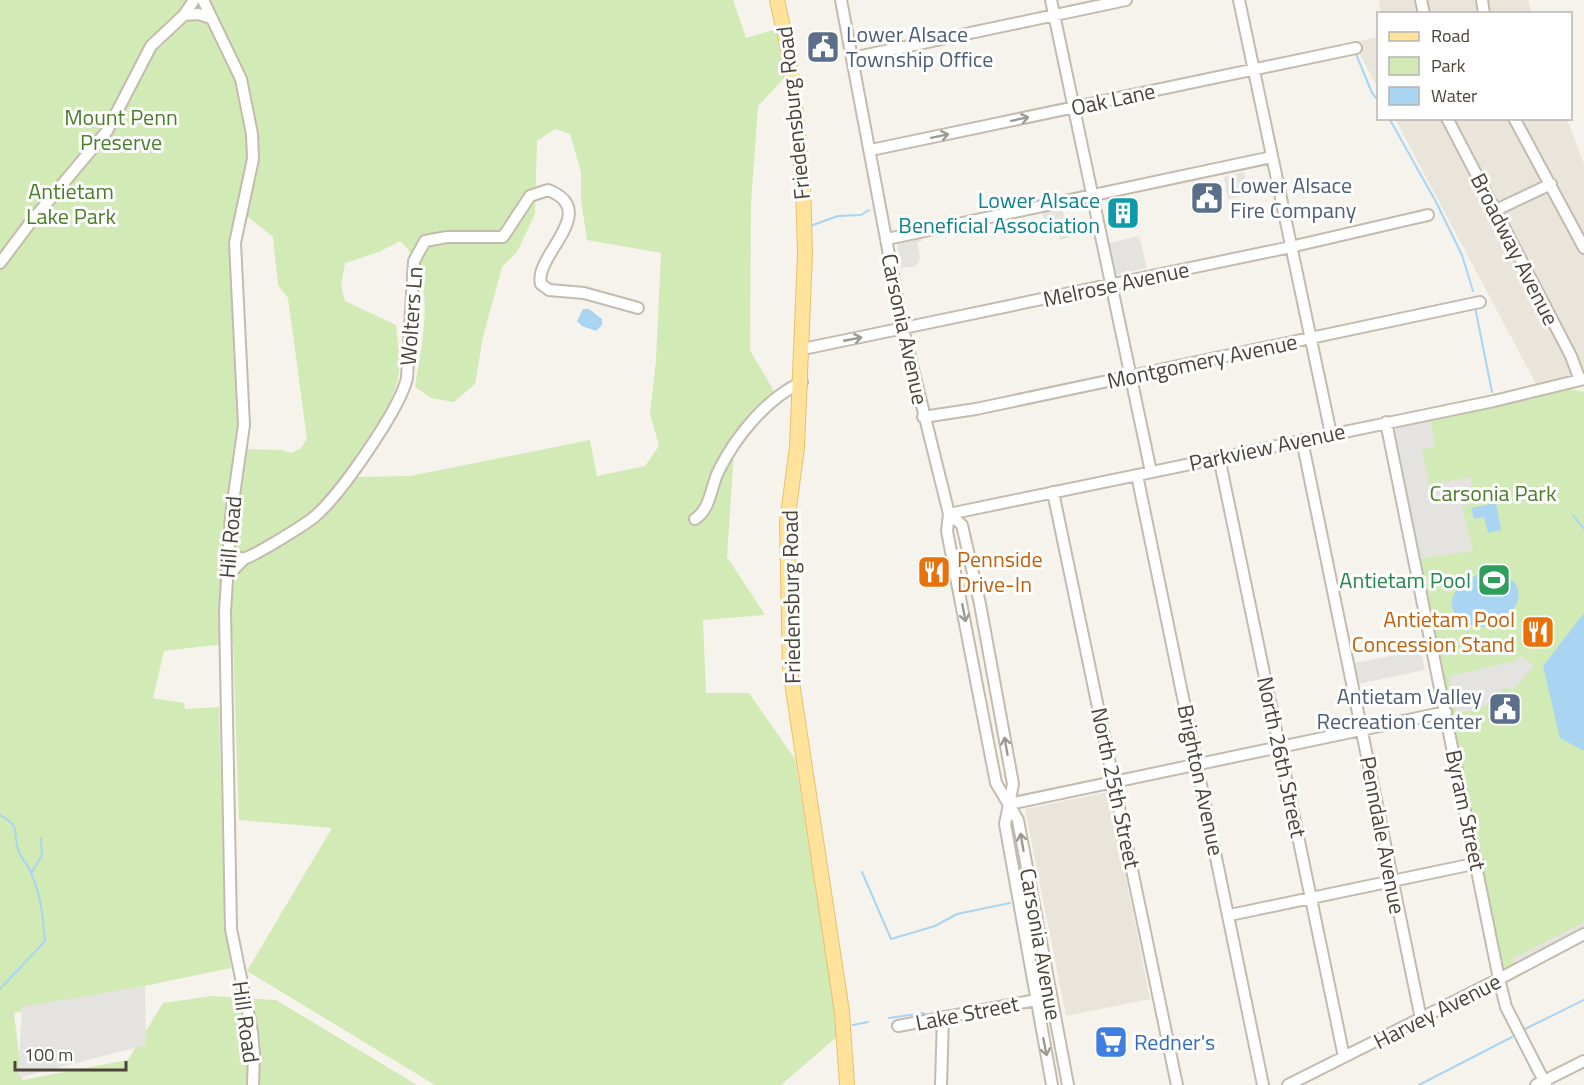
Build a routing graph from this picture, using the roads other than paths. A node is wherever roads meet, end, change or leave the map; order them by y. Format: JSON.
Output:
{"nodes":[{"id":1,"x":194,"y":0,"type":"edge"},
{"id":2,"x":203,"y":0,"type":"edge"},
{"id":3,"x":777,"y":0,"type":"edge"},
{"id":4,"x":841,"y":0,"type":"edge"},
{"id":5,"x":1051,"y":0,"type":"edge"},
{"id":6,"x":1126,"y":0,"type":"edge"},
{"id":7,"x":1239,"y":0,"type":"edge"},
{"id":8,"x":184,"y":15,"type":"junction"},
{"id":9,"x":1054,"y":15,"type":"junction"},
{"id":10,"x":211,"y":18,"type":"junction"},
{"id":11,"x":1356,"y":48,"type":"dead end"},
{"id":12,"x":852,"y":58,"type":"junction"},
{"id":13,"x":1254,"y":70,"type":"junction"},
{"id":14,"x":1074,"y":108,"type":"junction"},
{"id":15,"x":1448,"y":120,"type":"edge"},
{"id":16,"x":1515,"y":120,"type":"edge"},
{"id":17,"x":870,"y":150,"type":"junction"},
{"id":18,"x":1272,"y":157,"type":"junction"},
{"id":19,"x":1551,"y":184,"type":"junction"},
{"id":20,"x":1093,"y":196,"type":"junction"},
{"id":21,"x":1496,"y":210,"type":"junction"},
{"id":22,"x":1428,"y":215,"type":"dead end"},
{"id":23,"x":887,"y":239,"type":"junction"},
{"id":24,"x":1292,"y":247,"type":"junction"},
{"id":25,"x":1584,"y":248,"type":"edge"},
{"id":26,"x":0,"y":263,"type":"edge"},
{"id":27,"x":1112,"y":285,"type":"junction"},
{"id":28,"x":1480,"y":302,"type":"dead end"},
{"id":29,"x":638,"y":308,"type":"dead end"},
{"id":30,"x":903,"y":329,"type":"junction"},
{"id":31,"x":1311,"y":338,"type":"junction"},
{"id":32,"x":803,"y":349,"type":"junction"},
{"id":33,"x":1131,"y":376,"type":"junction"},
{"id":34,"x":1582,"y":380,"type":"edge"},
{"id":35,"x":802,"y":382,"type":"junction"},
{"id":36,"x":923,"y":417,"type":"junction"},
{"id":37,"x":1386,"y":422,"type":"junction"},
{"id":38,"x":1332,"y":434,"type":"junction"},
{"id":39,"x":1302,"y":440,"type":"junction"},
{"id":40,"x":1219,"y":457,"type":"junction"},
{"id":41,"x":1151,"y":471,"type":"junction"},
{"id":42,"x":1137,"y":475,"type":"junction"},
{"id":43,"x":1053,"y":492,"type":"junction"},
{"id":44,"x":949,"y":514,"type":"junction"},
{"id":45,"x":695,"y":519,"type":"dead end"},
{"id":46,"x":228,"y":556,"type":"junction"},
{"id":47,"x":245,"y":558,"type":"junction"},
{"id":48,"x":227,"y":576,"type":"junction"},
{"id":49,"x":1446,"y":712,"type":"junction"},
{"id":50,"x":1363,"y":730,"type":"junction"},
{"id":51,"x":1281,"y":748,"type":"junction"},
{"id":52,"x":1198,"y":766,"type":"junction"},
{"id":53,"x":1115,"y":783,"type":"junction"},
{"id":54,"x":1009,"y":804,"type":"junction"},
{"id":55,"x":1478,"y":863,"type":"junction"},
{"id":56,"x":1392,"y":881,"type":"junction"},
{"id":57,"x":1312,"y":898,"type":"junction"},
{"id":58,"x":1230,"y":915,"type":"junction"},
{"id":59,"x":1584,"y":934,"type":"edge"},
{"id":60,"x":1499,"y":979,"type":"junction"},
{"id":61,"x":1036,"y":1000,"type":"junction"},
{"id":62,"x":943,"y":1017,"type":"junction"},
{"id":63,"x":1421,"y":1019,"type":"junction"},
{"id":64,"x":898,"y":1026,"type":"dead end"},
{"id":65,"x":1344,"y":1057,"type":"junction"},
{"id":66,"x":1584,"y":1061,"type":"edge"},
{"id":67,"x":1542,"y":1084,"type":"edge"},
{"id":68,"x":252,"y":1085,"type":"edge"},
{"id":69,"x":847,"y":1085,"type":"edge"},
{"id":70,"x":940,"y":1085,"type":"edge"},
{"id":71,"x":1052,"y":1085,"type":"edge"},
{"id":72,"x":1068,"y":1085,"type":"edge"},
{"id":73,"x":1177,"y":1085,"type":"edge"},
{"id":74,"x":1263,"y":1085,"type":"edge"},
{"id":75,"x":1289,"y":1085,"type":"edge"}],
"edges":[{"from":1,"to":8,"type":"street"},
{"from":2,"to":10,"type":"street","name":"Hill Road"},
{"from":3,"to":32,"type":"main road","name":"Friedensburg Road"},
{"from":4,"to":12,"type":"street","name":"Carsonia Avenue"},
{"from":5,"to":9,"type":"street"},
{"from":6,"to":9,"type":"street"},
{"from":7,"to":13,"type":"street"},
{"from":8,"to":10,"type":"street"},
{"from":8,"to":26,"type":"street"},
{"from":9,"to":12,"type":"street"},
{"from":9,"to":14,"type":"street"},
{"from":10,"to":46,"type":"street","name":"Hill Road"},
{"from":11,"to":13,"type":"street","name":"Oak Lane"},
{"from":12,"to":17,"type":"street","name":"Carsonia Avenue"},
{"from":13,"to":14,"type":"street","name":"Oak Lane"},
{"from":13,"to":18,"type":"street"},
{"from":17,"to":14,"type":"street","name":"Oak Lane","one_way":true},
{"from":14,"to":20,"type":"street"},
{"from":15,"to":21,"type":"street","name":"Broadway Avenue"},
{"from":16,"to":19,"type":"street"},
{"from":17,"to":23,"type":"street","name":"Carsonia Avenue"},
{"from":18,"to":20,"type":"street"},
{"from":18,"to":24,"type":"street"},
{"from":19,"to":21,"type":"street"},
{"from":19,"to":25,"type":"street"},
{"from":20,"to":23,"type":"street"},
{"from":20,"to":27,"type":"street"},
{"from":21,"to":34,"type":"street","name":"Broadway Avenue"},
{"from":22,"to":24,"type":"street","name":"Melrose Avenue"},
{"from":23,"to":30,"type":"street","name":"Carsonia Avenue"},
{"from":24,"to":27,"type":"street","name":"Melrose Avenue"},
{"from":24,"to":31,"type":"street"},
{"from":27,"to":30,"type":"street","name":"Melrose Avenue"},
{"from":27,"to":33,"type":"street"},
{"from":28,"to":31,"type":"street","name":"Montgomery Avenue"},
{"from":29,"to":47,"type":"street","name":"Wolters Ln"},
{"from":32,"to":30,"type":"street","name":"Melrose Avenue","one_way":true},
{"from":30,"to":36,"type":"street","name":"Carsonia Avenue"},
{"from":31,"to":33,"type":"street","name":"Montgomery Avenue"},
{"from":31,"to":38,"type":"street"},
{"from":32,"to":35,"type":"main road","name":"Friedensburg Road"},
{"from":33,"to":36,"type":"street","name":"Montgomery Avenue"},
{"from":33,"to":41,"type":"street"},
{"from":34,"to":37,"type":"street","name":"Parkview Avenue"},
{"from":35,"to":45,"type":"street"},
{"from":35,"to":69,"type":"main road","name":"Friedensburg Road"},
{"from":36,"to":44,"type":"street","name":"Carsonia Avenue"},
{"from":37,"to":38,"type":"street","name":"Parkview Avenue"},
{"from":37,"to":49,"type":"street","name":"Byram Street"},
{"from":38,"to":39,"type":"street","name":"Parkview Avenue"},
{"from":39,"to":40,"type":"street","name":"Parkview Avenue"},
{"from":39,"to":50,"type":"street","name":"Penndale Avenue"},
{"from":40,"to":41,"type":"street","name":"Parkview Avenue"},
{"from":40,"to":51,"type":"street","name":"North 26th Street"},
{"from":41,"to":42,"type":"street","name":"Parkview Avenue"},
{"from":42,"to":43,"type":"street","name":"Parkview Avenue"},
{"from":42,"to":52,"type":"street","name":"Brighton Avenue"},
{"from":43,"to":44,"type":"street","name":"Parkview Avenue"},
{"from":43,"to":53,"type":"street","name":"North 25th Street"},
{"from":44,"to":54,"type":"street","name":"Carsonia Avenue","one_way":true},
{"from":54,"to":44,"type":"street","name":"Carsonia Avenue","one_way":true},
{"from":46,"to":47,"type":"street"},
{"from":46,"to":48,"type":"street","name":"Hill Road"},
{"from":47,"to":48,"type":"street"},
{"from":48,"to":68,"type":"street","name":"Hill Road"},
{"from":49,"to":50,"type":"street"},
{"from":49,"to":55,"type":"street","name":"Byram Street"},
{"from":50,"to":51,"type":"street"},
{"from":50,"to":56,"type":"street","name":"Penndale Avenue"},
{"from":51,"to":52,"type":"street"},
{"from":51,"to":57,"type":"street","name":"North 26th Street"},
{"from":52,"to":53,"type":"street"},
{"from":52,"to":58,"type":"street","name":"Brighton Avenue"},
{"from":53,"to":54,"type":"street"},
{"from":53,"to":73,"type":"street","name":"North 25th Street"},
{"from":54,"to":61,"type":"street","name":"Carsonia Avenue"},
{"from":72,"to":54,"type":"street","name":"Carsonia Avenue","one_way":true},
{"from":55,"to":56,"type":"street"},
{"from":55,"to":60,"type":"street","name":"Byram Street"},
{"from":56,"to":57,"type":"street"},
{"from":56,"to":63,"type":"street","name":"Penndale Avenue"},
{"from":57,"to":58,"type":"street"},
{"from":57,"to":65,"type":"street","name":"North 26th Street"},
{"from":58,"to":74,"type":"street","name":"Brighton Avenue"},
{"from":59,"to":60,"type":"street","name":"Harvey Avenue"},
{"from":60,"to":63,"type":"street","name":"Harvey Avenue"},
{"from":60,"to":67,"type":"street","name":"Byram Street"},
{"from":61,"to":62,"type":"street","name":"Lake Street"},
{"from":61,"to":71,"type":"street","name":"Carsonia Avenue","one_way":true},
{"from":62,"to":64,"type":"street","name":"Lake Street"},
{"from":62,"to":70,"type":"street"},
{"from":63,"to":65,"type":"street","name":"Harvey Avenue"},
{"from":65,"to":75,"type":"street","name":"Harvey Avenue"},
{"from":66,"to":67,"type":"street"}]}
